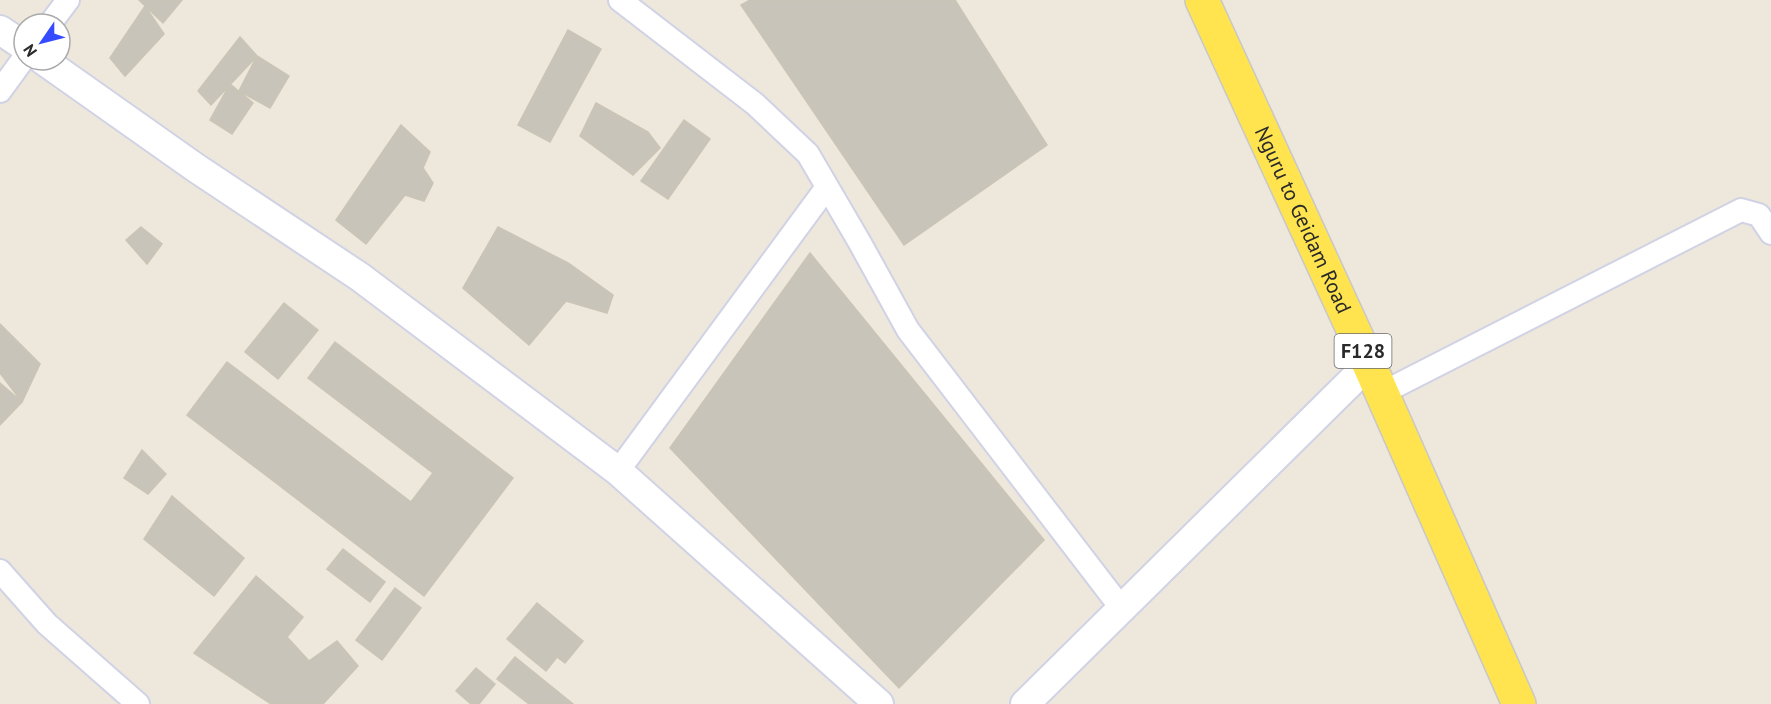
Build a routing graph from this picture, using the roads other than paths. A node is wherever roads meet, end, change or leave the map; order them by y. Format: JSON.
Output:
{"nodes":[{"id":1,"x":620,"y":0,"type":"edge"},
{"id":2,"x":1202,"y":0,"type":"edge"},
{"id":3,"x":14,"y":72,"type":"edge"},
{"id":4,"x":60,"y":72,"type":"edge"},
{"id":5,"x":0,"y":91,"type":"edge"},
{"id":6,"x":827,"y":187,"type":"junction"},
{"id":7,"x":1771,"y":233,"type":"edge"},
{"id":8,"x":1375,"y":378,"type":"junction"},
{"id":9,"x":618,"y":471,"type":"junction"},
{"id":10,"x":0,"y":571,"type":"edge"},
{"id":11,"x":1122,"y":609,"type":"junction"},
{"id":12,"x":138,"y":704,"type":"edge"},
{"id":13,"x":879,"y":704,"type":"edge"},
{"id":14,"x":1025,"y":704,"type":"edge"},
{"id":15,"x":1519,"y":704,"type":"edge"}],
"edges":[{"from":1,"to":6,"type":"street"},
{"from":2,"to":8,"type":"main road","name":"Nguru to Geidam Road","number":"F128"},
{"from":3,"to":5,"type":"street"},
{"from":4,"to":9,"type":"street"},
{"from":6,"to":9,"type":"street"},
{"from":6,"to":11,"type":"street"},
{"from":7,"to":8,"type":"street"},
{"from":8,"to":11,"type":"street"},
{"from":8,"to":15,"type":"main road","name":"Nguru to Geidam Road","number":"F128"},
{"from":9,"to":13,"type":"street"},
{"from":10,"to":12,"type":"street"},
{"from":11,"to":14,"type":"street"}]}
